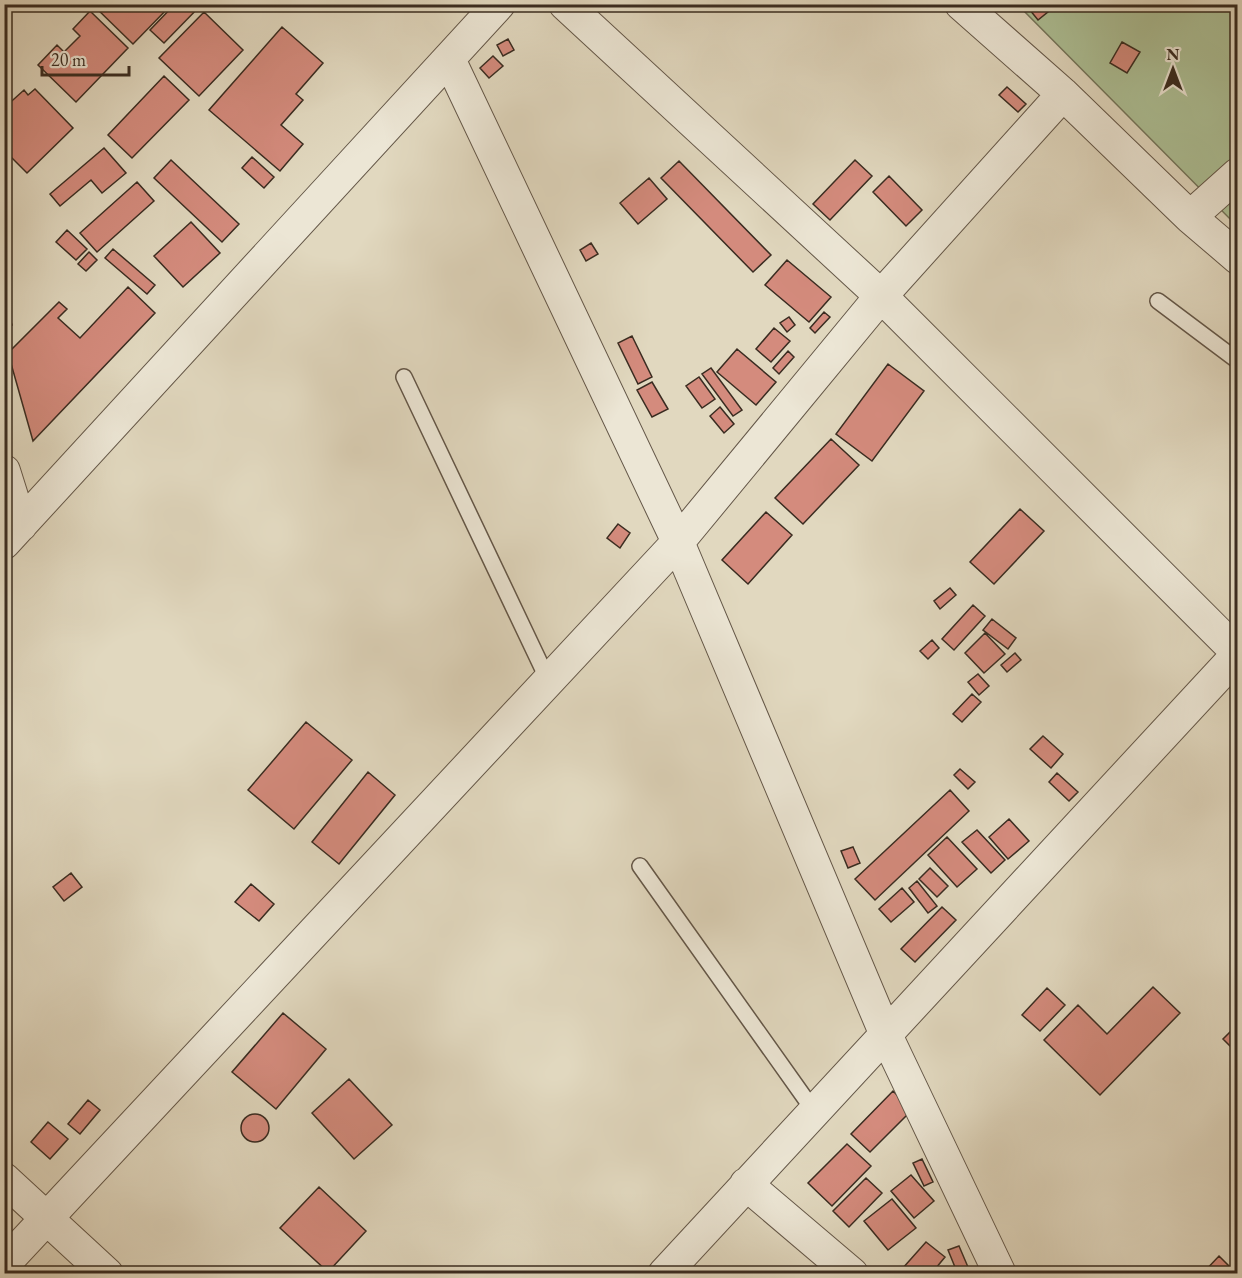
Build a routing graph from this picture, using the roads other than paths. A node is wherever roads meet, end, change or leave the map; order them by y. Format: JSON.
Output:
{"nodes":[{"id":1,"x":500,"y":4,"type":"edge"},
{"id":2,"x":565,"y":4,"type":"edge"},
{"id":3,"x":961,"y":4,"type":"edge"},
{"id":4,"x":449,"y":59,"type":"junction"},
{"id":5,"x":1063,"y":94,"type":"junction"},
{"id":6,"x":1238,"y":174,"type":"edge"},
{"id":7,"x":1190,"y":217,"type":"junction"},
{"id":8,"x":1238,"y":258,"type":"edge"},
{"id":9,"x":881,"y":296,"type":"junction"},
{"id":10,"x":1158,"y":301,"type":"dead end"},
{"id":11,"x":1238,"y":361,"type":"edge"},
{"id":12,"x":404,"y":377,"type":"dead end"},
{"id":13,"x":4,"y":471,"type":"edge"},
{"id":14,"x":10,"y":526,"type":"edge"},
{"id":15,"x":678,"y":542,"type":"junction"},
{"id":16,"x":1238,"y":653,"type":"edge"},
{"id":17,"x":549,"y":680,"type":"junction"},
{"id":18,"x":640,"y":866,"type":"dead end"},
{"id":19,"x":885,"y":1035,"type":"junction"},
{"id":20,"x":814,"y":1111,"type":"junction"},
{"id":21,"x":4,"y":1179,"type":"edge"},
{"id":22,"x":746,"y":1184,"type":"junction"},
{"id":23,"x":46,"y":1218,"type":"junction"},
{"id":24,"x":4,"y":1264,"type":"edge"},
{"id":25,"x":107,"y":1274,"type":"edge"},
{"id":26,"x":663,"y":1274,"type":"edge"},
{"id":27,"x":852,"y":1274,"type":"edge"},
{"id":28,"x":1000,"y":1274,"type":"edge"}],
"edges":[{"from":1,"to":4,"type":"street"},
{"from":2,"to":9,"type":"street"},
{"from":3,"to":5,"type":"street"},
{"from":4,"to":14,"type":"street"},
{"from":4,"to":15,"type":"street"},
{"from":5,"to":7,"type":"street"},
{"from":5,"to":9,"type":"street"},
{"from":6,"to":7,"type":"street"},
{"from":7,"to":8,"type":"street"},
{"from":9,"to":15,"type":"street"},
{"from":9,"to":16,"type":"street"},
{"from":10,"to":11,"type":"lane"},
{"from":12,"to":17,"type":"lane"},
{"from":13,"to":14,"type":"street"},
{"from":15,"to":17,"type":"street"},
{"from":15,"to":19,"type":"street"},
{"from":16,"to":19,"type":"street"},
{"from":17,"to":23,"type":"street"},
{"from":18,"to":20,"type":"lane"},
{"from":19,"to":20,"type":"street"},
{"from":19,"to":28,"type":"street"},
{"from":20,"to":22,"type":"street"},
{"from":21,"to":23,"type":"street"},
{"from":22,"to":26,"type":"street"},
{"from":22,"to":27,"type":"street"},
{"from":23,"to":24,"type":"street"},
{"from":23,"to":25,"type":"street"}]}
